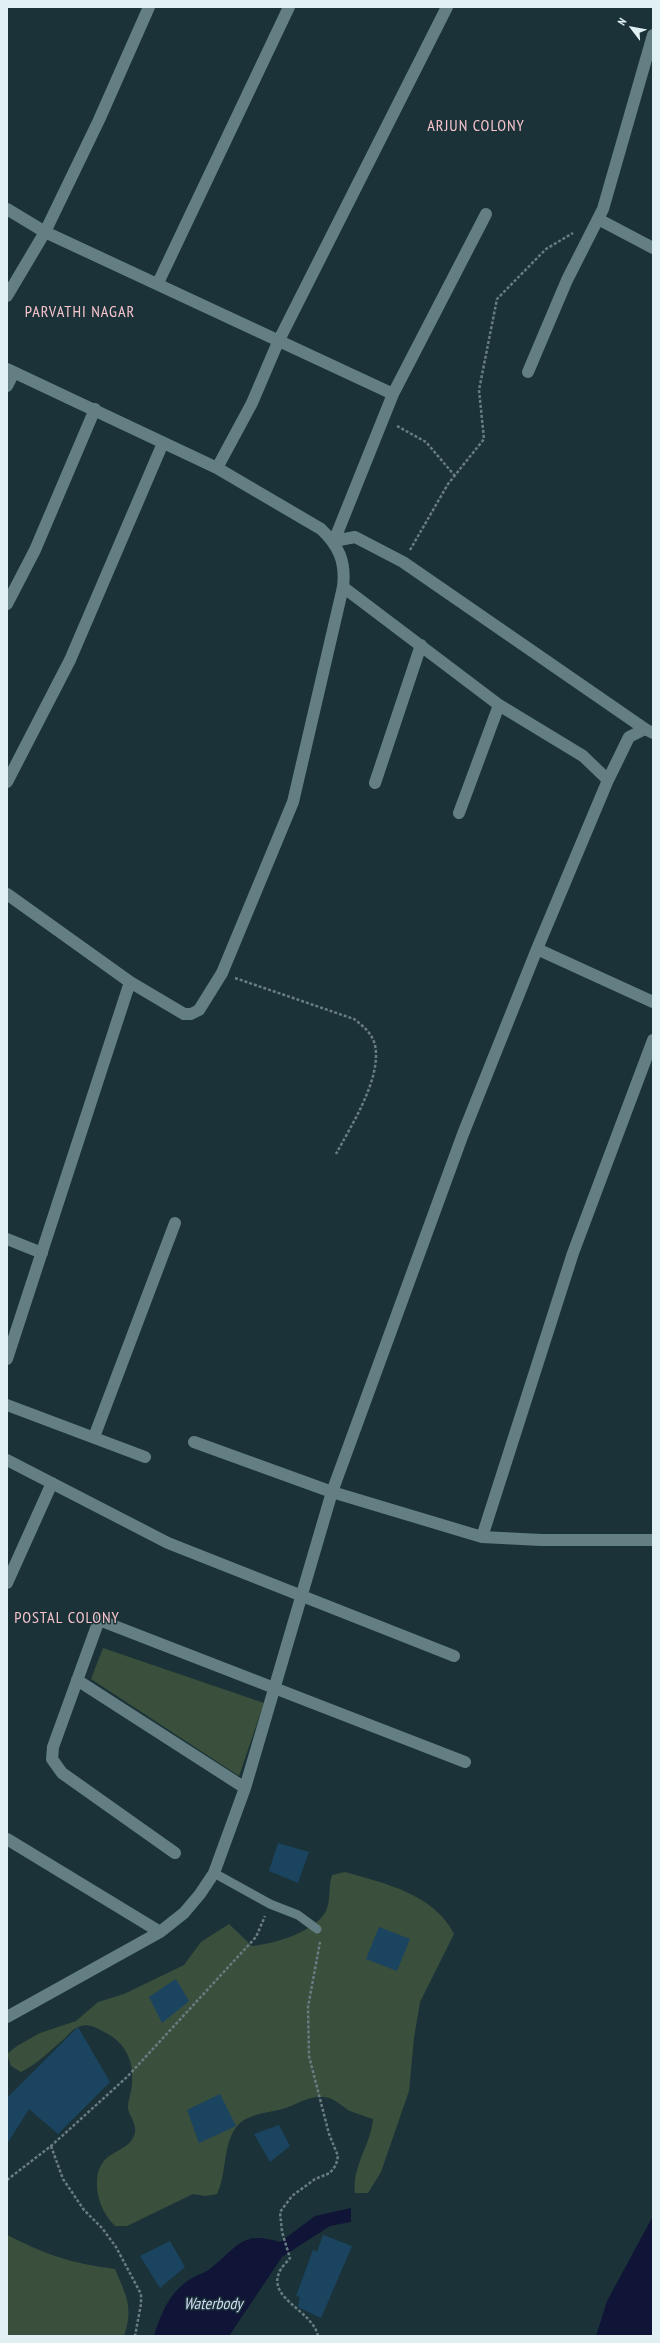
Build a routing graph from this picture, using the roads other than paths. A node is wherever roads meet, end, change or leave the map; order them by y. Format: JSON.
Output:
{"nodes":[{"id":1,"x":149,"y":7,"type":"edge"},
{"id":2,"x":289,"y":7,"type":"edge"},
{"id":3,"x":448,"y":7,"type":"edge"},
{"id":4,"x":653,"y":35,"type":"edge"},
{"id":5,"x":7,"y":209,"type":"edge"},
{"id":6,"x":486,"y":214,"type":"dead end"},
{"id":7,"x":598,"y":219,"type":"junction"},
{"id":8,"x":45,"y":232,"type":"junction"},
{"id":9,"x":653,"y":248,"type":"edge"},
{"id":10,"x":158,"y":284,"type":"junction"},
{"id":11,"x":7,"y":296,"type":"edge"},
{"id":12,"x":278,"y":342,"type":"junction"},
{"id":13,"x":10,"y":370,"type":"edge"},
{"id":14,"x":528,"y":372,"type":"dead end"},
{"id":15,"x":7,"y":386,"type":"edge"},
{"id":16,"x":393,"y":394,"type":"junction"},
{"id":17,"x":95,"y":409,"type":"junction"},
{"id":18,"x":164,"y":442,"type":"junction"},
{"id":19,"x":217,"y":468,"type":"junction"},
{"id":20,"x":334,"y":541,"type":"junction"},
{"id":21,"x":343,"y":587,"type":"junction"},
{"id":22,"x":7,"y":604,"type":"edge"},
{"id":23,"x":421,"y":645,"type":"junction"},
{"id":24,"x":499,"y":705,"type":"junction"},
{"id":25,"x":649,"y":731,"type":"edge"},
{"id":26,"x":608,"y":780,"type":"junction"},
{"id":27,"x":7,"y":782,"type":"edge"},
{"id":28,"x":374,"y":783,"type":"dead end"},
{"id":29,"x":459,"y":813,"type":"dead end"},
{"id":30,"x":7,"y":894,"type":"edge"},
{"id":31,"x":537,"y":949,"type":"junction"},
{"id":32,"x":130,"y":982,"type":"junction"},
{"id":33,"x":653,"y":1002,"type":"edge"},
{"id":34,"x":653,"y":1040,"type":"edge"},
{"id":35,"x":175,"y":1223,"type":"dead end"},
{"id":36,"x":7,"y":1239,"type":"edge"},
{"id":37,"x":42,"y":1253,"type":"junction"},
{"id":38,"x":7,"y":1359,"type":"edge"},
{"id":39,"x":7,"y":1405,"type":"edge"},
{"id":40,"x":94,"y":1437,"type":"junction"},
{"id":41,"x":194,"y":1442,"type":"dead end"},
{"id":42,"x":145,"y":1457,"type":"dead end"},
{"id":43,"x":7,"y":1460,"type":"edge"},
{"id":44,"x":52,"y":1483,"type":"junction"},
{"id":45,"x":332,"y":1492,"type":"junction"},
{"id":46,"x":482,"y":1537,"type":"junction"},
{"id":47,"x":653,"y":1540,"type":"edge"},
{"id":48,"x":7,"y":1583,"type":"edge"},
{"id":49,"x":302,"y":1595,"type":"junction"},
{"id":50,"x":454,"y":1656,"type":"dead end"},
{"id":51,"x":77,"y":1680,"type":"junction"},
{"id":52,"x":275,"y":1689,"type":"junction"},
{"id":53,"x":465,"y":1762,"type":"dead end"},
{"id":54,"x":245,"y":1788,"type":"junction"},
{"id":55,"x":7,"y":1839,"type":"edge"},
{"id":56,"x":174,"y":1853,"type":"dead end"},
{"id":57,"x":214,"y":1873,"type":"junction"},
{"id":58,"x":317,"y":1929,"type":"road end"},
{"id":59,"x":160,"y":1932,"type":"junction"},
{"id":60,"x":7,"y":2017,"type":"edge"}],
"edges":[{"from":1,"to":8,"type":"street"},
{"from":2,"to":10,"type":"street"},
{"from":3,"to":12,"type":"street"},
{"from":4,"to":7,"type":"street"},
{"from":5,"to":8,"type":"street"},
{"from":6,"to":16,"type":"street"},
{"from":7,"to":9,"type":"street"},
{"from":7,"to":14,"type":"street"},
{"from":8,"to":10,"type":"street"},
{"from":8,"to":11,"type":"street"},
{"from":10,"to":12,"type":"street"},
{"from":12,"to":16,"type":"street"},
{"from":12,"to":19,"type":"street"},
{"from":13,"to":15,"type":"street"},
{"from":13,"to":17,"type":"street"},
{"from":16,"to":20,"type":"street"},
{"from":17,"to":18,"type":"street"},
{"from":17,"to":22,"type":"street"},
{"from":18,"to":19,"type":"street"},
{"from":18,"to":27,"type":"street"},
{"from":19,"to":20,"type":"street"},
{"from":20,"to":21,"type":"street"},
{"from":20,"to":25,"type":"street"},
{"from":21,"to":23,"type":"street"},
{"from":21,"to":32,"type":"street"},
{"from":23,"to":24,"type":"street"},
{"from":23,"to":28,"type":"street"},
{"from":24,"to":26,"type":"street"},
{"from":24,"to":29,"type":"street"},
{"from":25,"to":26,"type":"street"},
{"from":26,"to":31,"type":"street"},
{"from":30,"to":32,"type":"street"},
{"from":31,"to":33,"type":"street"},
{"from":31,"to":45,"type":"street"},
{"from":32,"to":37,"type":"street"},
{"from":34,"to":46,"type":"street"},
{"from":35,"to":40,"type":"street"},
{"from":36,"to":37,"type":"street"},
{"from":37,"to":38,"type":"street"},
{"from":39,"to":40,"type":"street"},
{"from":40,"to":42,"type":"street"},
{"from":41,"to":45,"type":"street"},
{"from":43,"to":44,"type":"street"},
{"from":44,"to":48,"type":"street"},
{"from":44,"to":49,"type":"street"},
{"from":45,"to":46,"type":"street"},
{"from":45,"to":49,"type":"street"},
{"from":46,"to":47,"type":"street"},
{"from":49,"to":50,"type":"street"},
{"from":49,"to":52,"type":"street"},
{"from":51,"to":52,"type":"street"},
{"from":51,"to":54,"type":"street"},
{"from":51,"to":56,"type":"street"},
{"from":52,"to":53,"type":"street"},
{"from":52,"to":54,"type":"street"},
{"from":54,"to":57,"type":"street"},
{"from":55,"to":59,"type":"street"},
{"from":57,"to":58,"type":"lane"},
{"from":57,"to":59,"type":"street"},
{"from":59,"to":60,"type":"street"}]}
